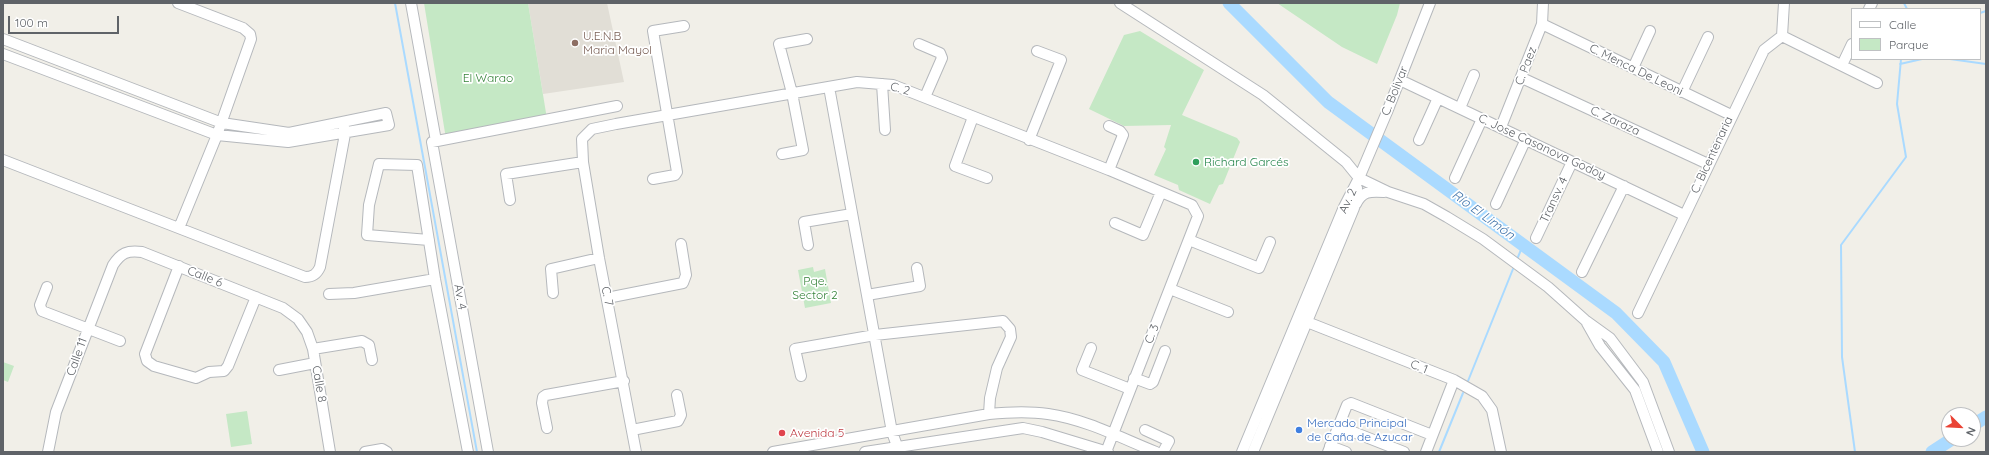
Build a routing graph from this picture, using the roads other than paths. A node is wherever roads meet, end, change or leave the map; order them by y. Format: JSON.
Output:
{"nodes":[{"id":1,"x":178,"y":3,"type":"edge"},
{"id":2,"x":411,"y":3,"type":"edge"},
{"id":3,"x":1120,"y":3,"type":"edge"},
{"id":4,"x":1430,"y":3,"type":"edge"},
{"id":5,"x":1543,"y":3,"type":"edge"},
{"id":6,"x":1784,"y":3,"type":"edge"},
{"id":7,"x":1542,"y":24,"type":"junction"},
{"id":8,"x":684,"y":26,"type":"dead end"},
{"id":9,"x":1650,"y":31,"type":"dead end"},
{"id":10,"x":1782,"y":36,"type":"junction"},
{"id":11,"x":1708,"y":37,"type":"dead end"},
{"id":12,"x":3,"y":39,"type":"edge"},
{"id":13,"x":807,"y":39,"type":"dead end"},
{"id":14,"x":919,"y":44,"type":"dead end"},
{"id":15,"x":1851,"y":46,"type":"edge"},
{"id":16,"x":1037,"y":51,"type":"dead end"},
{"id":17,"x":3,"y":54,"type":"edge"},
{"id":18,"x":1842,"y":65,"type":"junction"},
{"id":19,"x":1633,"y":68,"type":"junction"},
{"id":20,"x":1474,"y":75,"type":"dead end"},
{"id":21,"x":1522,"y":78,"type":"junction"},
{"id":22,"x":1400,"y":80,"type":"junction"},
{"id":23,"x":1877,"y":83,"type":"dead end"},
{"id":24,"x":882,"y":84,"type":"junction"},
{"id":25,"x":829,"y":87,"type":"junction"},
{"id":26,"x":1682,"y":92,"type":"junction"},
{"id":27,"x":792,"y":93,"type":"junction"},
{"id":28,"x":925,"y":97,"type":"junction"},
{"id":29,"x":1438,"y":98,"type":"junction"},
{"id":30,"x":617,"y":106,"type":"dead end"},
{"id":31,"x":1460,"y":108,"type":"junction"},
{"id":32,"x":666,"y":114,"type":"junction"},
{"id":33,"x":1731,"y":115,"type":"junction"},
{"id":34,"x":973,"y":117,"type":"junction"},
{"id":35,"x":1482,"y":119,"type":"junction"},
{"id":36,"x":222,"y":122,"type":"junction"},
{"id":37,"x":343,"y":122,"type":"junction"},
{"id":38,"x":1109,"y":126,"type":"dead end"},
{"id":39,"x":1501,"y":127,"type":"junction"},
{"id":40,"x":886,"y":130,"type":"dead end"},
{"id":41,"x":345,"y":134,"type":"junction"},
{"id":42,"x":217,"y":135,"type":"junction"},
{"id":43,"x":582,"y":139,"type":"joint"},
{"id":44,"x":1526,"y":139,"type":"junction"},
{"id":45,"x":1030,"y":140,"type":"junction"},
{"id":46,"x":1419,"y":140,"type":"dead end"},
{"id":47,"x":434,"y":142,"type":"junction"},
{"id":48,"x":782,"y":154,"type":"dead end"},
{"id":49,"x":3,"y":160,"type":"edge"},
{"id":50,"x":584,"y":162,"type":"junction"},
{"id":51,"x":1572,"y":162,"type":"junction"},
{"id":52,"x":1708,"y":164,"type":"junction"},
{"id":53,"x":1109,"y":170,"type":"junction"},
{"id":54,"x":987,"y":178,"type":"dead end"},
{"id":55,"x":1359,"y":178,"type":"junction"},
{"id":56,"x":1455,"y":178,"type":"dead end"},
{"id":57,"x":653,"y":179,"type":"dead end"},
{"id":58,"x":1624,"y":186,"type":"junction"},
{"id":59,"x":1161,"y":192,"type":"junction"},
{"id":60,"x":1388,"y":192,"type":"junction"},
{"id":61,"x":510,"y":200,"type":"dead end"},
{"id":62,"x":1496,"y":204,"type":"dead end"},
{"id":63,"x":1354,"y":208,"type":"junction"},
{"id":64,"x":852,"y":214,"type":"junction"},
{"id":65,"x":1684,"y":215,"type":"junction"},
{"id":66,"x":1198,"y":216,"type":"joint"},
{"id":67,"x":1115,"y":223,"type":"dead end"},
{"id":68,"x":179,"y":228,"type":"junction"},
{"id":69,"x":1536,"y":238,"type":"dead end"},
{"id":70,"x":429,"y":240,"type":"junction"},
{"id":71,"x":1189,"y":240,"type":"junction"},
{"id":72,"x":1270,"y":242,"type":"dead end"},
{"id":73,"x":681,"y":244,"type":"dead end"},
{"id":74,"x":808,"y":245,"type":"dead end"},
{"id":75,"x":599,"y":258,"type":"junction"},
{"id":76,"x":113,"y":265,"type":"joint"},
{"id":77,"x":179,"y":266,"type":"junction"},
{"id":78,"x":917,"y":268,"type":"dead end"},
{"id":79,"x":1582,"y":272,"type":"dead end"},
{"id":80,"x":435,"y":279,"type":"junction"},
{"id":81,"x":47,"y":287,"type":"dead end"},
{"id":82,"x":1170,"y":289,"type":"junction"},
{"id":83,"x":553,"y":293,"type":"dead end"},
{"id":84,"x":329,"y":294,"type":"dead end"},
{"id":85,"x":867,"y":295,"type":"junction"},
{"id":86,"x":256,"y":297,"type":"junction"},
{"id":87,"x":607,"y":298,"type":"junction"},
{"id":88,"x":1228,"y":312,"type":"dead end"},
{"id":89,"x":1638,"y":313,"type":"dead end"},
{"id":90,"x":298,"y":319,"type":"joint"},
{"id":91,"x":1303,"y":320,"type":"junction"},
{"id":92,"x":1585,"y":320,"type":"junction"},
{"id":93,"x":87,"y":328,"type":"junction"},
{"id":94,"x":875,"y":335,"type":"junction"},
{"id":95,"x":120,"y":341,"type":"dead end"},
{"id":96,"x":1091,"y":348,"type":"dead end"},
{"id":97,"x":313,"y":349,"type":"junction"},
{"id":98,"x":1165,"y":351,"type":"dead end"},
{"id":99,"x":372,"y":360,"type":"dead end"},
{"id":100,"x":315,"y":364,"type":"junction"},
{"id":101,"x":279,"y":370,"type":"dead end"},
{"id":102,"x":801,"y":376,"type":"dead end"},
{"id":103,"x":1134,"y":378,"type":"junction"},
{"id":104,"x":1454,"y":380,"type":"junction"},
{"id":105,"x":624,"y":382,"type":"junction"},
{"id":106,"x":1130,"y":389,"type":"junction"},
{"id":107,"x":677,"y":395,"type":"dead end"},
{"id":108,"x":989,"y":414,"type":"junction"},
{"id":109,"x":1338,"y":426,"type":"junction"},
{"id":110,"x":547,"y":428,"type":"dead end"},
{"id":111,"x":632,"y":430,"type":"junction"},
{"id":112,"x":1145,"y":430,"type":"dead end"},
{"id":113,"x":892,"y":432,"type":"junction"},
{"id":114,"x":1113,"y":435,"type":"junction"},
{"id":115,"x":1432,"y":435,"type":"junction"},
{"id":116,"x":897,"y":446,"type":"junction"},
{"id":117,"x":1329,"y":449,"type":"edge"},
{"id":118,"x":48,"y":452,"type":"edge"},
{"id":119,"x":330,"y":452,"type":"edge"},
{"id":120,"x":365,"y":452,"type":"edge"},
{"id":121,"x":387,"y":452,"type":"edge"},
{"id":122,"x":468,"y":452,"type":"edge"},
{"id":123,"x":488,"y":452,"type":"edge"},
{"id":124,"x":636,"y":452,"type":"edge"},
{"id":125,"x":773,"y":452,"type":"edge"},
{"id":126,"x":865,"y":452,"type":"edge"},
{"id":127,"x":1107,"y":452,"type":"edge"},
{"id":128,"x":1156,"y":452,"type":"edge"},
{"id":129,"x":1163,"y":452,"type":"edge"},
{"id":130,"x":1242,"y":452,"type":"edge"},
{"id":131,"x":1253,"y":452,"type":"edge"},
{"id":132,"x":1346,"y":452,"type":"edge"},
{"id":133,"x":1404,"y":452,"type":"edge"},
{"id":134,"x":1426,"y":452,"type":"edge"},
{"id":135,"x":1502,"y":452,"type":"edge"},
{"id":136,"x":1658,"y":452,"type":"edge"},
{"id":137,"x":1669,"y":452,"type":"edge"}],
"edges":[{"from":1,"to":36,"type":"street"},
{"from":2,"to":47,"type":"street","name":"Av. 4"},
{"from":3,"to":55,"type":"street"},
{"from":4,"to":22,"type":"street","name":"C. Bolivar"},
{"from":5,"to":7,"type":"street","name":"C. Paez"},
{"from":6,"to":10,"type":"street"},
{"from":7,"to":19,"type":"street","name":"C. Menca De Leoni"},
{"from":7,"to":21,"type":"street","name":"C. Paez"},
{"from":8,"to":32,"type":"street"},
{"from":9,"to":19,"type":"street"},
{"from":10,"to":18,"type":"street"},
{"from":10,"to":33,"type":"street","name":"C. Bicentenaria"},
{"from":11,"to":26,"type":"street"},
{"from":12,"to":36,"type":"street"},
{"from":13,"to":27,"type":"street"},
{"from":14,"to":28,"type":"street"},
{"from":15,"to":18,"type":"street"},
{"from":16,"to":45,"type":"street"},
{"from":17,"to":42,"type":"street"},
{"from":18,"to":23,"type":"street"},
{"from":19,"to":26,"type":"street","name":"C. Menca De Leoni"},
{"from":20,"to":31,"type":"street"},
{"from":21,"to":39,"type":"street","name":"C. Paez"},
{"from":21,"to":52,"type":"street","name":"C. Zaraza"},
{"from":22,"to":29,"type":"street","name":"C. Jose Casanova Godoy"},
{"from":22,"to":55,"type":"street","name":"C. Bolivar"},
{"from":24,"to":25,"type":"street","name":"C. 2"},
{"from":24,"to":28,"type":"street","name":"C. 2"},
{"from":24,"to":40,"type":"street"},
{"from":25,"to":27,"type":"street","name":"C. 2"},
{"from":25,"to":64,"type":"street"},
{"from":26,"to":33,"type":"street","name":"C. Menca De Leoni"},
{"from":27,"to":32,"type":"street","name":"C. 2"},
{"from":27,"to":48,"type":"street"},
{"from":28,"to":34,"type":"street","name":"C. 2"},
{"from":29,"to":31,"type":"street","name":"C. Jose Casanova Godoy"},
{"from":29,"to":46,"type":"street"},
{"from":30,"to":47,"type":"street"},
{"from":31,"to":35,"type":"street","name":"C. Jose Casanova Godoy"},
{"from":32,"to":43,"type":"street","name":"C. 2"},
{"from":32,"to":57,"type":"street"},
{"from":33,"to":52,"type":"street","name":"C. Bicentenaria"},
{"from":34,"to":45,"type":"street","name":"C. 2"},
{"from":34,"to":54,"type":"street"},
{"from":35,"to":39,"type":"street","name":"C. Jose Casanova Godoy"},
{"from":35,"to":56,"type":"street"},
{"from":36,"to":37,"type":"street"},
{"from":36,"to":42,"type":"street"},
{"from":37,"to":41,"type":"street"},
{"from":37,"to":41,"type":"street"},
{"from":38,"to":53,"type":"street"},
{"from":39,"to":44,"type":"street","name":"C. Jose Casanova Godoy"},
{"from":41,"to":42,"type":"street"},
{"from":41,"to":68,"type":"street"},
{"from":42,"to":68,"type":"street"},
{"from":43,"to":50,"type":"street","name":"C. 7"},
{"from":44,"to":51,"type":"street","name":"C. Jose Casanova Godoy"},
{"from":44,"to":62,"type":"street"},
{"from":45,"to":53,"type":"street","name":"C. 2"},
{"from":47,"to":123,"type":"street","name":"Av. 4"},
{"from":49,"to":68,"type":"street"},
{"from":50,"to":61,"type":"street"},
{"from":50,"to":75,"type":"street","name":"C. 7"},
{"from":51,"to":58,"type":"street","name":"C. Jose Casanova Godoy"},
{"from":51,"to":69,"type":"street","name":"Transv. 4"},
{"from":52,"to":65,"type":"street","name":"C. Bicentenaria"},
{"from":53,"to":59,"type":"street","name":"C. 2"},
{"from":55,"to":60,"type":"street"},
{"from":55,"to":63,"type":"street","name":"Av. 2"},
{"from":55,"to":91,"type":"street","name":"Av. 2"},
{"from":58,"to":65,"type":"street","name":"C. Jose Casanova Godoy"},
{"from":58,"to":79,"type":"street"},
{"from":59,"to":66,"type":"street","name":"C. 2"},
{"from":59,"to":67,"type":"street"},
{"from":60,"to":63,"type":"street"},
{"from":60,"to":92,"type":"street"},
{"from":63,"to":91,"type":"street","name":"Av. 2"},
{"from":64,"to":74,"type":"street"},
{"from":64,"to":85,"type":"street"},
{"from":65,"to":89,"type":"street","name":"C. Bicentenaria"},
{"from":66,"to":71,"type":"street","name":"C. 3"},
{"from":70,"to":70,"type":"street","name":"Av. 4"},
{"from":70,"to":80,"type":"street","name":"Av. 4"},
{"from":71,"to":72,"type":"street"},
{"from":71,"to":82,"type":"street","name":"C. 3"},
{"from":73,"to":87,"type":"street"},
{"from":75,"to":83,"type":"street"},
{"from":75,"to":87,"type":"street","name":"C. 7"},
{"from":76,"to":77,"type":"street","name":"Calle 6"},
{"from":76,"to":93,"type":"street","name":"Calle 11"},
{"from":77,"to":86,"type":"street","name":"Calle 6"},
{"from":77,"to":86,"type":"street"},
{"from":78,"to":85,"type":"street"},
{"from":80,"to":84,"type":"street"},
{"from":80,"to":122,"type":"street","name":"Av. 4"},
{"from":81,"to":93,"type":"street"},
{"from":82,"to":88,"type":"street"},
{"from":82,"to":103,"type":"street","name":"C. 3"},
{"from":85,"to":94,"type":"street"},
{"from":86,"to":90,"type":"street","name":"Calle 6"},
{"from":87,"to":105,"type":"street","name":"C. 7"},
{"from":90,"to":97,"type":"street","name":"Calle 8"},
{"from":91,"to":104,"type":"street","name":"C. 1"},
{"from":91,"to":130,"type":"street","name":"Av. 2"},
{"from":91,"to":131,"type":"street","name":"Av. 2"},
{"from":92,"to":136,"type":"street"},
{"from":92,"to":137,"type":"street"},
{"from":93,"to":95,"type":"street"},
{"from":93,"to":118,"type":"street","name":"Calle 11"},
{"from":94,"to":102,"type":"street"},
{"from":94,"to":108,"type":"street"},
{"from":94,"to":113,"type":"street"},
{"from":96,"to":106,"type":"street"},
{"from":97,"to":99,"type":"street"},
{"from":97,"to":100,"type":"street","name":"Calle 8"},
{"from":98,"to":103,"type":"street"},
{"from":100,"to":101,"type":"street"},
{"from":100,"to":119,"type":"street","name":"Calle 8"},
{"from":103,"to":106,"type":"street","name":"C. 3"},
{"from":104,"to":115,"type":"street"},
{"from":104,"to":135,"type":"street","name":"C. 1"},
{"from":105,"to":110,"type":"street"},
{"from":105,"to":111,"type":"street","name":"C. 7"},
{"from":106,"to":114,"type":"street","name":"C. 3"},
{"from":107,"to":111,"type":"street"},
{"from":108,"to":113,"type":"street"},
{"from":108,"to":114,"type":"street"},
{"from":109,"to":115,"type":"street"},
{"from":109,"to":117,"type":"street"},
{"from":109,"to":133,"type":"street"},
{"from":111,"to":124,"type":"street","name":"C. 7"},
{"from":112,"to":129,"type":"street"},
{"from":113,"to":116,"type":"street"},
{"from":113,"to":125,"type":"street"},
{"from":114,"to":127,"type":"street","name":"C. 3"},
{"from":114,"to":128,"type":"street"},
{"from":115,"to":134,"type":"street"},
{"from":116,"to":126,"type":"street"},
{"from":116,"to":127,"type":"street"},
{"from":117,"to":132,"type":"street"},
{"from":120,"to":121,"type":"street"}]}
